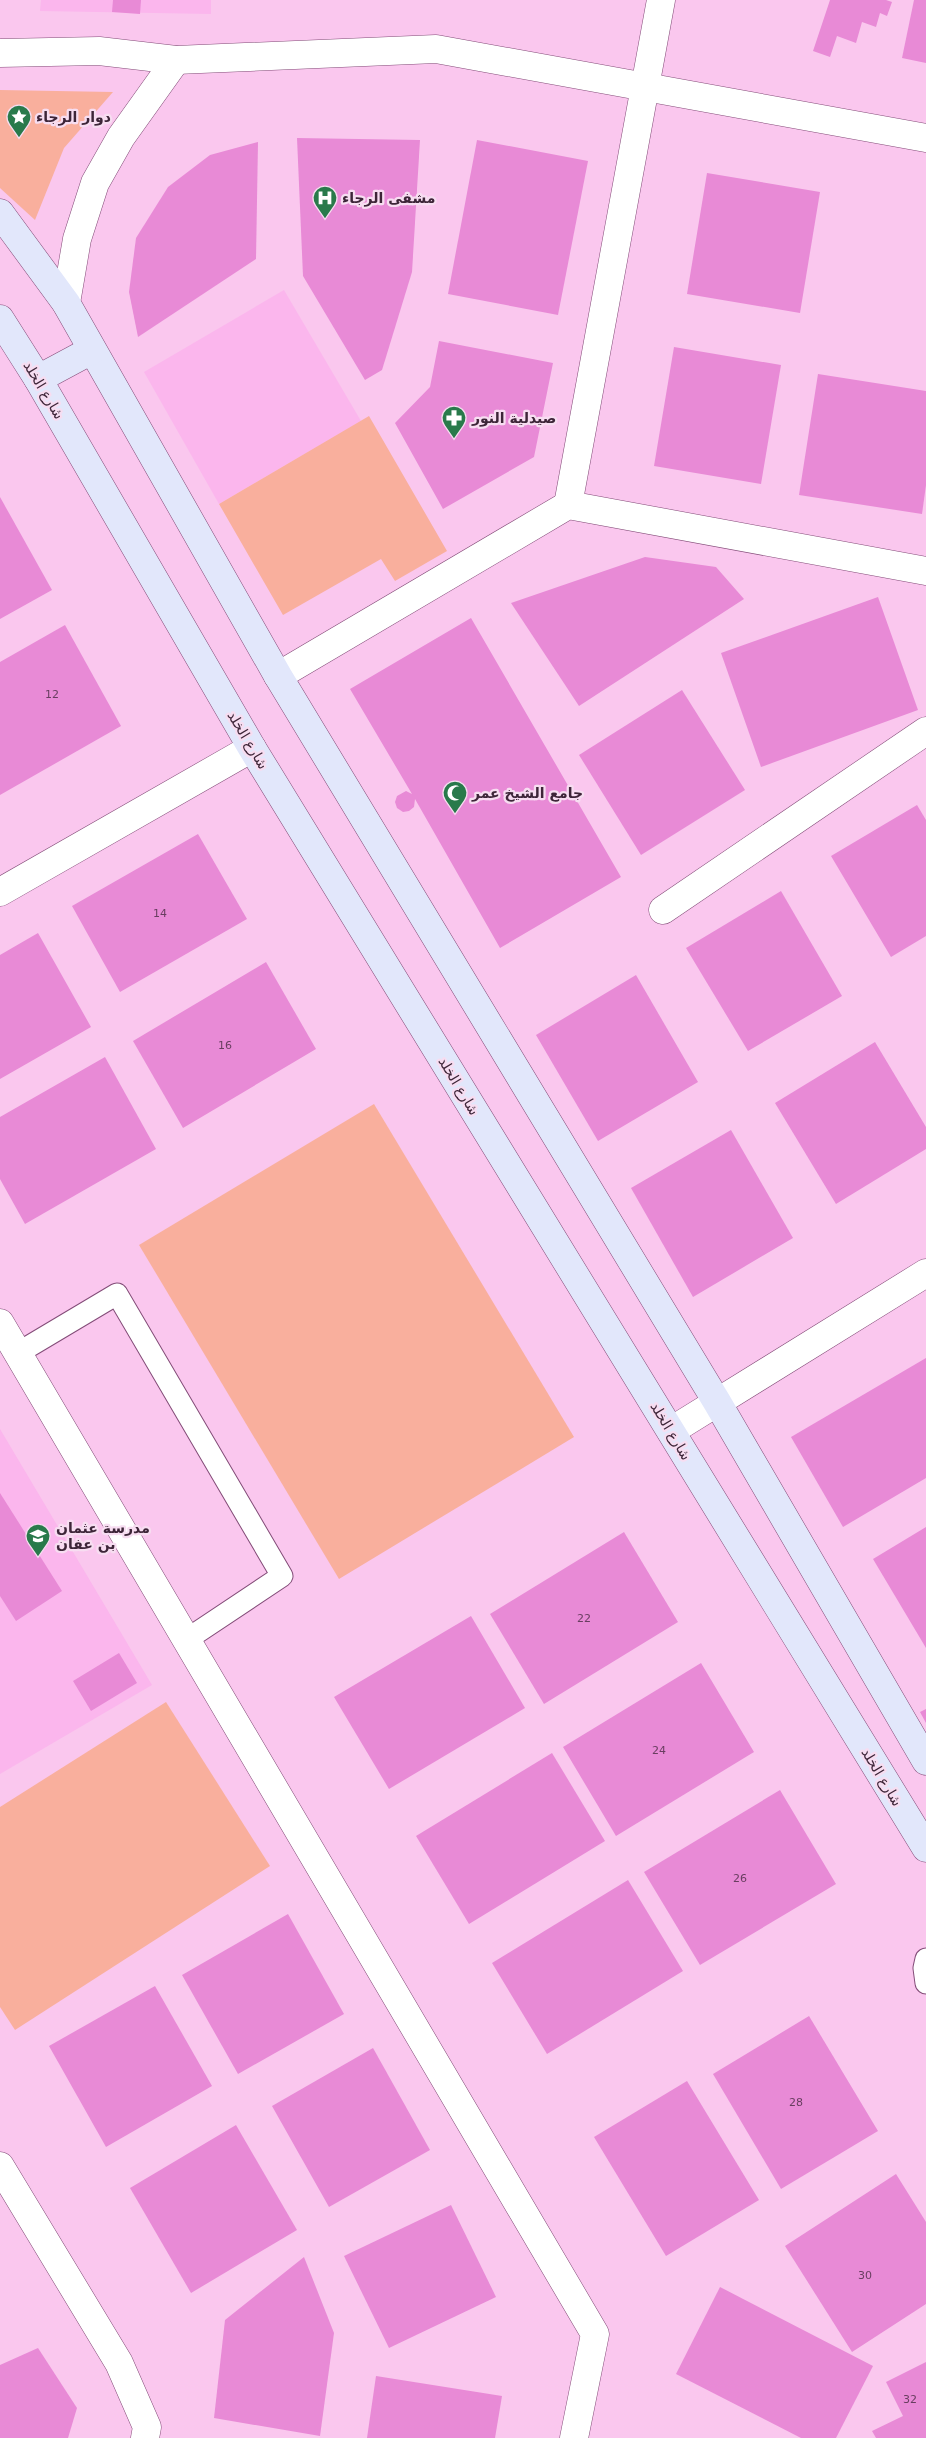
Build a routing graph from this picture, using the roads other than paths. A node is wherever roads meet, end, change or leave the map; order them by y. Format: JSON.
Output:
{"nodes":[{"id":1,"x":661,"y":0,"type":"edge"},
{"id":2,"x":0,"y":53,"type":"edge"},
{"id":3,"x":176,"y":60,"type":"junction"},
{"id":4,"x":644,"y":87,"type":"junction"},
{"id":5,"x":926,"y":138,"type":"edge"},
{"id":6,"x":0,"y":213,"type":"edge"},
{"id":7,"x":66,"y":302,"type":"junction"},
{"id":8,"x":0,"y":318,"type":"edge"},
{"id":9,"x":92,"y":350,"type":"junction"},
{"id":10,"x":38,"y":379,"type":"junction"},
{"id":11,"x":568,"y":505,"type":"junction"},
{"id":12,"x":926,"y":571,"type":"edge"},
{"id":13,"x":278,"y":676,"type":"junction"},
{"id":14,"x":926,"y":731,"type":"edge"},
{"id":15,"x":252,"y":748,"type":"junction"},
{"id":16,"x":0,"y":892,"type":"edge"},
{"id":17,"x":663,"y":910,"type":"dead end"},
{"id":18,"x":926,"y":1273,"type":"edge"},
{"id":19,"x":0,"y":1323,"type":"edge"},
{"id":20,"x":18,"y":1353,"type":"junction"},
{"id":21,"x":718,"y":1402,"type":"junction"},
{"id":22,"x":671,"y":1431,"type":"junction"},
{"id":23,"x":186,"y":1640,"type":"junction"},
{"id":24,"x":926,"y":1761,"type":"edge"},
{"id":25,"x":926,"y":1848,"type":"edge"},
{"id":26,"x":926,"y":1959,"type":"edge"},
{"id":27,"x":926,"y":1983,"type":"edge"},
{"id":28,"x":0,"y":2166,"type":"edge"},
{"id":29,"x":144,"y":2438,"type":"edge"},
{"id":30,"x":574,"y":2438,"type":"edge"}],
"edges":[{"from":1,"to":4,"type":"street"},
{"from":2,"to":3,"type":"street"},
{"from":3,"to":4,"type":"street"},
{"from":3,"to":7,"type":"street"},
{"from":4,"to":5,"type":"street"},
{"from":4,"to":11,"type":"street"},
{"from":6,"to":7,"type":"street"},
{"from":7,"to":9,"type":"street"},
{"from":8,"to":10,"type":"street","name":"شارع الخلد"},
{"from":9,"to":10,"type":"street"},
{"from":9,"to":13,"type":"street"},
{"from":10,"to":15,"type":"street","name":"شارع الخلد"},
{"from":11,"to":12,"type":"street"},
{"from":11,"to":13,"type":"street"},
{"from":13,"to":21,"type":"street"},
{"from":14,"to":17,"type":"street"},
{"from":15,"to":16,"type":"street"},
{"from":15,"to":22,"type":"street","name":"شارع الخلد"},
{"from":18,"to":21,"type":"street"},
{"from":19,"to":20,"type":"street"},
{"from":20,"to":23,"type":"street"},
{"from":20,"to":23,"type":"lane"},
{"from":21,"to":22,"type":"street"},
{"from":21,"to":24,"type":"street"},
{"from":22,"to":25,"type":"street","name":"شارع الخلد"},
{"from":23,"to":30,"type":"street"},
{"from":26,"to":27,"type":"lane"},
{"from":28,"to":29,"type":"street"}]}
